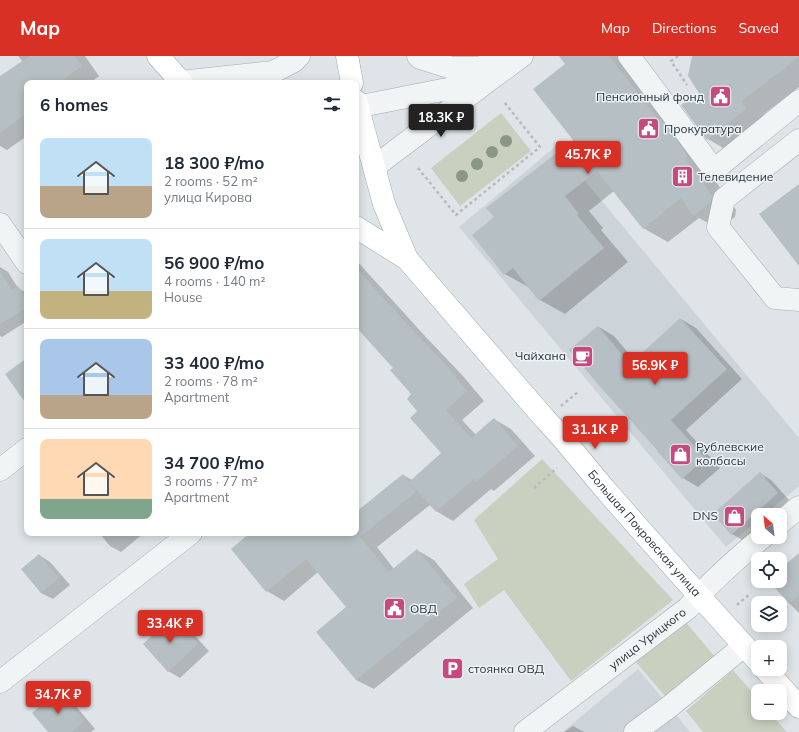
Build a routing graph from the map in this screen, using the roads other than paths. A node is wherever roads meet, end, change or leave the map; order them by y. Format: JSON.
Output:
{"nodes":[{"id":1,"x":158,"y":56,"type":"edge"},
{"id":2,"x":299,"y":56,"type":"edge"},
{"id":3,"x":347,"y":56,"type":"edge"},
{"id":4,"x":418,"y":56,"type":"edge"},
{"id":5,"x":516,"y":56,"type":"edge"},
{"id":6,"x":522,"y":56,"type":"edge"},
{"id":7,"x":629,"y":56,"type":"edge"},
{"id":8,"x":180,"y":80,"type":"edge"},
{"id":9,"x":208,"y":80,"type":"edge"},
{"id":10,"x":351,"y":80,"type":"edge"},
{"id":11,"x":488,"y":81,"type":"junction"},
{"id":12,"x":799,"y":101,"type":"edge"},
{"id":13,"x":359,"y":104,"type":"edge"},
{"id":14,"x":359,"y":116,"type":"edge"},
{"id":15,"x":799,"y":140,"type":"edge"},
{"id":16,"x":374,"y":168,"type":"junction"},
{"id":17,"x":0,"y":224,"type":"edge"},
{"id":18,"x":359,"y":229,"type":"edge"},
{"id":19,"x":24,"y":259,"type":"edge"},
{"id":20,"x":406,"y":259,"type":"junction"},
{"id":21,"x":799,"y":300,"type":"edge"},
{"id":22,"x":24,"y":451,"type":"edge"},
{"id":23,"x":0,"y":470,"type":"edge"},
{"id":24,"x":799,"y":507,"type":"edge"},
{"id":25,"x":787,"y":517,"type":"edge"},
{"id":26,"x":187,"y":536,"type":"edge"},
{"id":27,"x":755,"y":544,"type":"edge"},
{"id":28,"x":698,"y":596,"type":"junction"},
{"id":29,"x":751,"y":654,"type":"edge"},
{"id":30,"x":771,"y":676,"type":"edge"},
{"id":31,"x":0,"y":682,"type":"edge"},
{"id":32,"x":799,"y":707,"type":"edge"},
{"id":33,"x":525,"y":732,"type":"edge"},
{"id":34,"x":634,"y":732,"type":"edge"}],
"edges":[{"from":1,"to":8,"type":"main road"},
{"from":2,"to":9,"type":"street"},
{"from":3,"to":10,"type":"main road"},
{"from":4,"to":5,"type":"street"},
{"from":6,"to":11,"type":"street"},
{"from":7,"to":12,"type":"street"},
{"from":11,"to":13,"type":"street"},
{"from":11,"to":16,"type":"street"},
{"from":14,"to":16,"type":"main road"},
{"from":15,"to":21,"type":"street"},
{"from":16,"to":20,"type":"main road"},
{"from":17,"to":19,"type":"street"},
{"from":18,"to":20,"type":"main road"},
{"from":20,"to":28,"type":"main road","name":"Большая Покровская улица"},
{"from":22,"to":23,"type":"street"},
{"from":24,"to":25,"type":"street"},
{"from":26,"to":31,"type":"street"},
{"from":27,"to":28,"type":"street","name":"улица Урицкого"},
{"from":28,"to":29,"type":"main road","name":"Большая Покровская улица"},
{"from":28,"to":33,"type":"street","name":"улица Урицкого"},
{"from":29,"to":34,"type":"street"},
{"from":30,"to":32,"type":"main road"}]}
